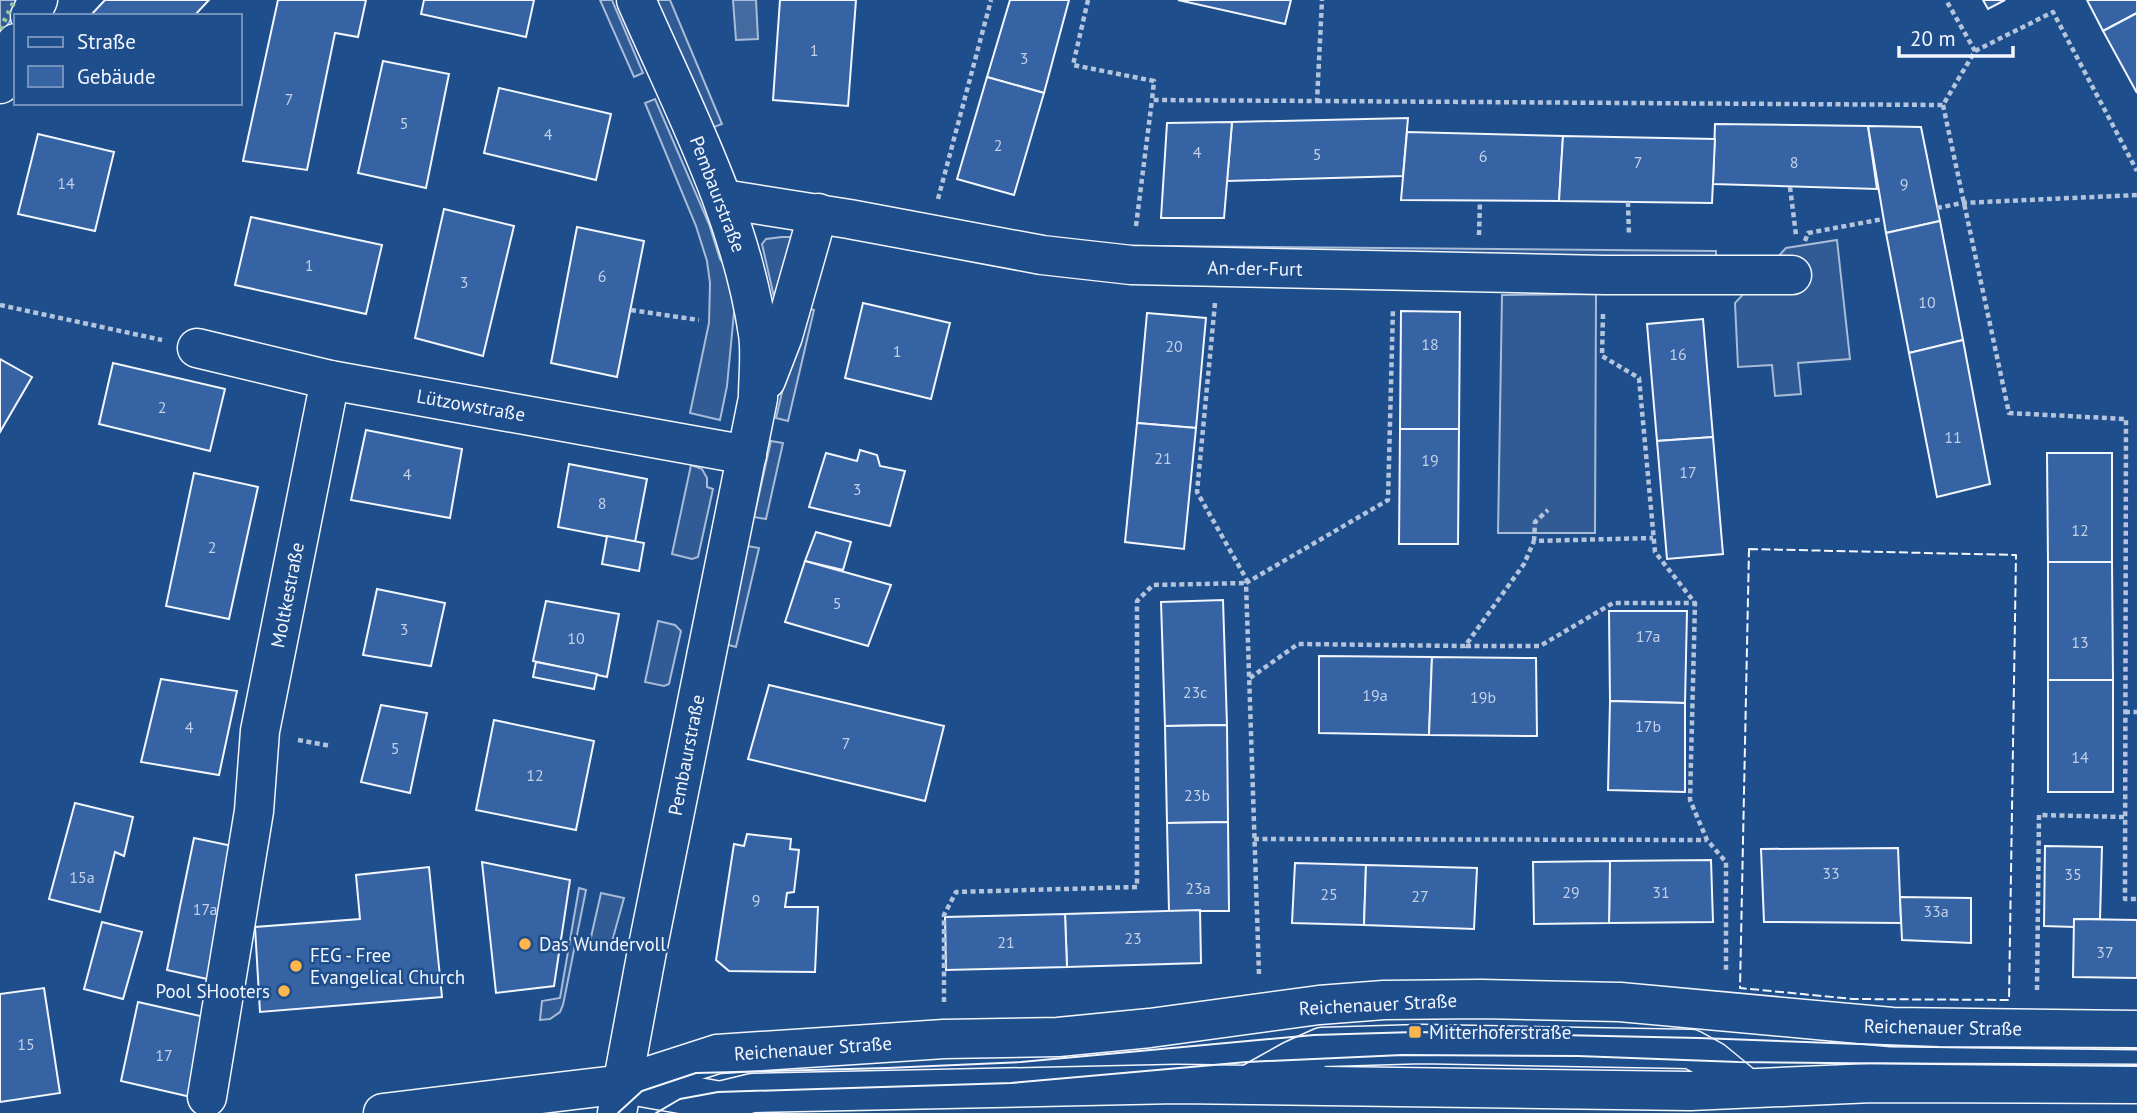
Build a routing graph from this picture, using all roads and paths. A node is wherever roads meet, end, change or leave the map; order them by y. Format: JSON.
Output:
{"nodes":[{"id":1,"x":636,"y":0,"type":"edge"},
{"id":2,"x":991,"y":0,"type":"edge"},
{"id":3,"x":1088,"y":0,"type":"edge"},
{"id":4,"x":1322,"y":0,"type":"edge"},
{"id":5,"x":1946,"y":0,"type":"edge"},
{"id":6,"x":14,"y":48,"type":"edge"},
{"id":7,"x":1975,"y":51,"type":"junction"},
{"id":8,"x":0,"y":84,"type":"edge"},
{"id":9,"x":1152,"y":100,"type":"junction"},
{"id":10,"x":1317,"y":101,"type":"junction"},
{"id":11,"x":1943,"y":105,"type":"junction"},
{"id":12,"x":2137,"y":171,"type":"edge"},
{"id":13,"x":1790,"y":187,"type":"dead end"},
{"id":14,"x":2137,"y":195,"type":"edge"},
{"id":15,"x":723,"y":199,"type":"junction"},
{"id":16,"x":937,"y":201,"type":"dead end"},
{"id":17,"x":1480,"y":201,"type":"dead end"},
{"id":18,"x":1628,"y":202,"type":"dead end"},
{"id":19,"x":1962,"y":203,"type":"junction"},
{"id":20,"x":1937,"y":208,"type":"dead end"},
{"id":21,"x":818,"y":213,"type":"junction"},
{"id":22,"x":1883,"y":219,"type":"dead end"},
{"id":23,"x":1135,"y":231,"type":"dead end"},
{"id":24,"x":1808,"y":233,"type":"dead end"},
{"id":25,"x":1796,"y":235,"type":"dead end"},
{"id":26,"x":1479,"y":236,"type":"dead end"},
{"id":27,"x":1629,"y":238,"type":"dead end"},
{"id":28,"x":1792,"y":275,"type":"dead end"},
{"id":29,"x":1216,"y":293,"type":"dead end"},
{"id":30,"x":1393,"y":295,"type":"dead end"},
{"id":31,"x":0,"y":305,"type":"edge"},
{"id":32,"x":631,"y":310,"type":"dead end"},
{"id":33,"x":1603,"y":310,"type":"dead end"},
{"id":34,"x":699,"y":320,"type":"dead end"},
{"id":35,"x":197,"y":348,"type":"joint"},
{"id":36,"x":330,"y":380,"type":"junction"},
{"id":37,"x":758,"y":398,"type":"junction"},
{"id":38,"x":747,"y":455,"type":"junction"},
{"id":39,"x":1548,"y":510,"type":"dead end"},
{"id":40,"x":1653,"y":538,"type":"junction"},
{"id":41,"x":1534,"y":541,"type":"junction"},
{"id":42,"x":1247,"y":583,"type":"junction"},
{"id":43,"x":1695,"y":603,"type":"junction"},
{"id":44,"x":1465,"y":646,"type":"junction"},
{"id":45,"x":1249,"y":678,"type":"junction"},
{"id":46,"x":2125,"y":712,"type":"junction"},
{"id":47,"x":2137,"y":712,"type":"edge"},
{"id":48,"x":2124,"y":817,"type":"junction"},
{"id":49,"x":1254,"y":839,"type":"junction"},
{"id":50,"x":1707,"y":840,"type":"junction"},
{"id":51,"x":2137,"y":899,"type":"edge"},
{"id":52,"x":1726,"y":999,"type":"junction"},
{"id":53,"x":1260,"y":1000,"type":"junction"},
{"id":54,"x":2036,"y":1001,"type":"dead end"},
{"id":55,"x":944,"y":1004,"type":"dead end"},
{"id":56,"x":2137,"y":1030,"type":"edge"},
{"id":57,"x":1322,"y":1047,"type":"junction"},
{"id":58,"x":1691,"y":1049,"type":"junction"},
{"id":59,"x":2137,"y":1084,"type":"edge"},
{"id":60,"x":207,"y":1097,"type":"dead end"},
{"id":61,"x":620,"y":1098,"type":"edge"},
{"id":62,"x":1249,"y":1099,"type":"edge"},
{"id":63,"x":942,"y":1100,"type":"edge"},
{"id":64,"x":1745,"y":1101,"type":"edge"},
{"id":65,"x":383,"y":1113,"type":"edge"}],
"edges":[{"from":1,"to":15,"type":"street","name":"Pembaurstraße"},
{"from":2,"to":16,"type":"path"},
{"from":3,"to":9,"type":"path"},
{"from":4,"to":10,"type":"path"},
{"from":5,"to":7,"type":"path"},
{"from":6,"to":8,"type":"street"},
{"from":7,"to":11,"type":"path"},
{"from":7,"to":12,"type":"path"},
{"from":9,"to":10,"type":"path"},
{"from":9,"to":23,"type":"path"},
{"from":10,"to":11,"type":"path"},
{"from":11,"to":19,"type":"path"},
{"from":13,"to":25,"type":"path"},
{"from":14,"to":19,"type":"path"},
{"from":15,"to":21,"type":"street","name":"An-der-Furt"},
{"from":15,"to":37,"type":"street","name":"Pembaurstraße"},
{"from":17,"to":26,"type":"path"},
{"from":18,"to":27,"type":"path"},
{"from":19,"to":20,"type":"path"},
{"from":19,"to":46,"type":"path"},
{"from":21,"to":28,"type":"street","name":"An-der-Furt"},
{"from":21,"to":37,"type":"street","name":"Pembaurstraße"},
{"from":22,"to":24,"type":"path"},
{"from":29,"to":42,"type":"path"},
{"from":30,"to":42,"type":"path"},
{"from":31,"to":35,"type":"path"},
{"from":32,"to":34,"type":"path"},
{"from":33,"to":40,"type":"path"},
{"from":35,"to":36,"type":"street","name":"Lützowstraße"},
{"from":36,"to":38,"type":"street","name":"Lützowstraße"},
{"from":36,"to":60,"type":"street","name":"Moltkestraße"},
{"from":37,"to":38,"type":"street","name":"Pembaurstraße"},
{"from":38,"to":61,"type":"street","name":"Pembaurstraße"},
{"from":39,"to":41,"type":"path"},
{"from":40,"to":41,"type":"path"},
{"from":40,"to":43,"type":"path"},
{"from":41,"to":44,"type":"path"},
{"from":42,"to":45,"type":"path"},
{"from":42,"to":55,"type":"path"},
{"from":43,"to":44,"type":"path"},
{"from":43,"to":50,"type":"path"},
{"from":44,"to":45,"type":"path"},
{"from":45,"to":49,"type":"path"},
{"from":46,"to":47,"type":"path"},
{"from":46,"to":48,"type":"path"},
{"from":48,"to":51,"type":"path"},
{"from":48,"to":54,"type":"path"},
{"from":49,"to":50,"type":"path"},
{"from":49,"to":53,"type":"path"},
{"from":50,"to":52,"type":"path"},
{"from":52,"to":53,"type":"street","name":"Reichenauer Straße"},
{"from":52,"to":56,"type":"street","name":"Reichenauer Straße"},
{"from":52,"to":58,"type":"street"},
{"from":53,"to":57,"type":"street"},
{"from":53,"to":61,"type":"street","name":"Reichenauer Straße"},
{"from":57,"to":58,"type":"street"},
{"from":57,"to":62,"type":"street"},
{"from":58,"to":64,"type":"street"},
{"from":59,"to":64,"type":"street","name":"Reichenauer Straße"},
{"from":61,"to":63,"type":"street","name":"Reichenauer Straße"},
{"from":61,"to":65,"type":"street","name":"Reichenauer Straße"},
{"from":62,"to":63,"type":"street","name":"Reichenauer Straße"},
{"from":62,"to":64,"type":"street","name":"Reichenauer Straße"}]}
